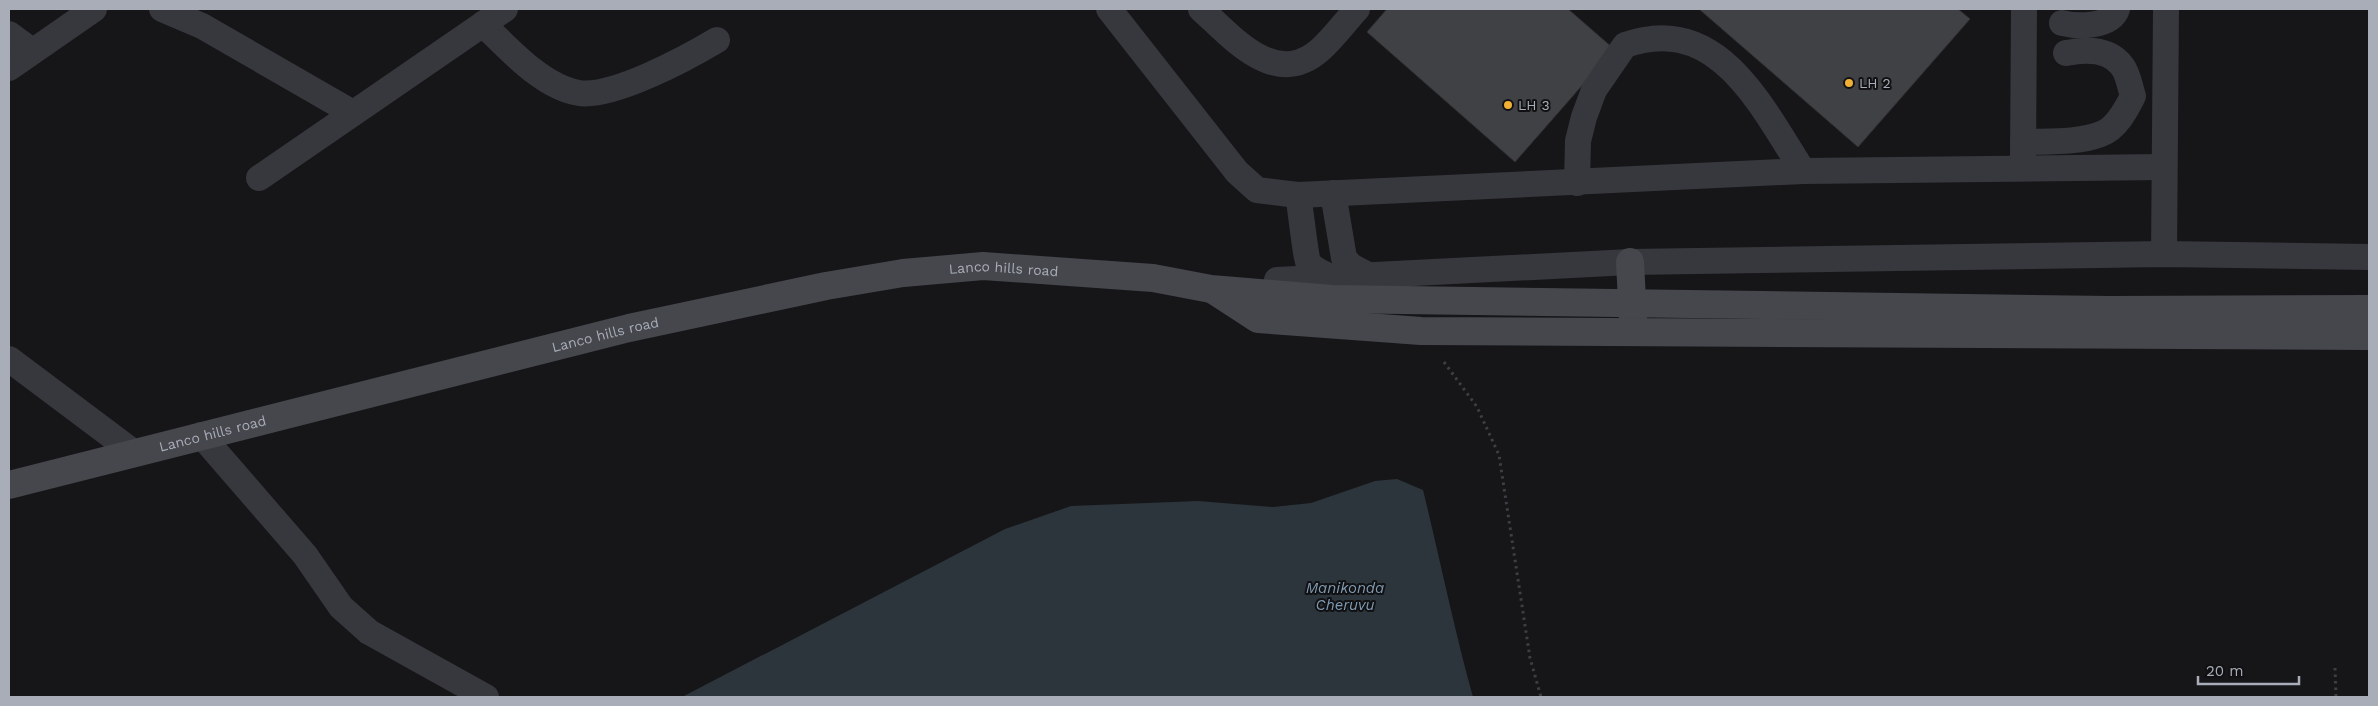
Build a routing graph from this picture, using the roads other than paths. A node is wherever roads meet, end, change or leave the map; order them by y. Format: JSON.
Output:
{"nodes":[{"id":1,"x":94,"y":9,"type":"edge"},
{"id":2,"x":162,"y":9,"type":"edge"},
{"id":3,"x":505,"y":9,"type":"edge"},
{"id":4,"x":1109,"y":9,"type":"edge"},
{"id":5,"x":1202,"y":9,"type":"edge"},
{"id":6,"x":1357,"y":9,"type":"edge"},
{"id":7,"x":2024,"y":9,"type":"edge"},
{"id":8,"x":2117,"y":9,"type":"edge"},
{"id":9,"x":2166,"y":9,"type":"edge"},
{"id":10,"x":2062,"y":23,"type":"dead end"},
{"id":11,"x":483,"y":24,"type":"junction"},
{"id":12,"x":9,"y":34,"type":"edge"},
{"id":13,"x":717,"y":40,"type":"dead end"},
{"id":14,"x":32,"y":51,"type":"junction"},
{"id":15,"x":2066,"y":53,"type":"dead end"},
{"id":16,"x":9,"y":68,"type":"edge"},
{"id":17,"x":353,"y":113,"type":"junction"},
{"id":18,"x":2023,"y":142,"type":"junction"},
{"id":19,"x":2164,"y":167,"type":"junction"},
{"id":20,"x":2022,"y":169,"type":"junction"},
{"id":21,"x":1803,"y":170,"type":"junction"},
{"id":22,"x":258,"y":178,"type":"dead end"},
{"id":23,"x":1577,"y":183,"type":"junction"},
{"id":24,"x":1333,"y":194,"type":"junction"},
{"id":25,"x":1298,"y":195,"type":"junction"},
{"id":26,"x":2164,"y":254,"type":"junction"},
{"id":27,"x":2369,"y":258,"type":"edge"},
{"id":28,"x":1630,"y":262,"type":"junction"},
{"id":29,"x":1370,"y":276,"type":"junction"},
{"id":30,"x":1331,"y":277,"type":"junction"},
{"id":31,"x":1277,"y":280,"type":"dead end"},
{"id":32,"x":1211,"y":289,"type":"junction"},
{"id":33,"x":1632,"y":302,"type":"junction"},
{"id":34,"x":2369,"y":309,"type":"edge"},
{"id":35,"x":1634,"y":332,"type":"junction"},
{"id":36,"x":2369,"y":336,"type":"edge"},
{"id":37,"x":9,"y":359,"type":"edge"},
{"id":38,"x":201,"y":435,"type":"junction"},
{"id":39,"x":133,"y":452,"type":"junction"},
{"id":40,"x":9,"y":485,"type":"edge"},
{"id":41,"x":486,"y":697,"type":"edge"}],
"edges":[{"from":1,"to":14,"type":"street"},
{"from":2,"to":17,"type":"street"},
{"from":3,"to":11,"type":"street"},
{"from":4,"to":25,"type":"street"},
{"from":5,"to":6,"type":"street"},
{"from":7,"to":18,"type":"street"},
{"from":8,"to":10,"type":"street"},
{"from":9,"to":19,"type":"street"},
{"from":11,"to":13,"type":"street"},
{"from":11,"to":17,"type":"street"},
{"from":12,"to":14,"type":"street"},
{"from":14,"to":16,"type":"street"},
{"from":15,"to":18,"type":"street"},
{"from":17,"to":22,"type":"street"},
{"from":18,"to":20,"type":"street"},
{"from":19,"to":20,"type":"street"},
{"from":19,"to":26,"type":"street"},
{"from":20,"to":21,"type":"street"},
{"from":21,"to":23,"type":"street"},
{"from":21,"to":23,"type":"street"},
{"from":23,"to":24,"type":"street"},
{"from":24,"to":25,"type":"street"},
{"from":24,"to":29,"type":"street"},
{"from":25,"to":30,"type":"street"},
{"from":26,"to":27,"type":"street"},
{"from":26,"to":28,"type":"street"},
{"from":28,"to":29,"type":"street"},
{"from":28,"to":33,"type":"street"},
{"from":29,"to":30,"type":"street"},
{"from":30,"to":31,"type":"street"},
{"from":32,"to":33,"type":"street","name":"Lanco hills road"},
{"from":32,"to":35,"type":"street"},
{"from":32,"to":38,"type":"street","name":"Lanco hills road"},
{"from":33,"to":34,"type":"street","name":"Lanco hills road"},
{"from":33,"to":35,"type":"street"},
{"from":35,"to":36,"type":"street"},
{"from":37,"to":39,"type":"street"},
{"from":38,"to":39,"type":"street","name":"Lanco hills road"},
{"from":38,"to":41,"type":"street"},
{"from":39,"to":40,"type":"street","name":"Lanco hills road"}]}
